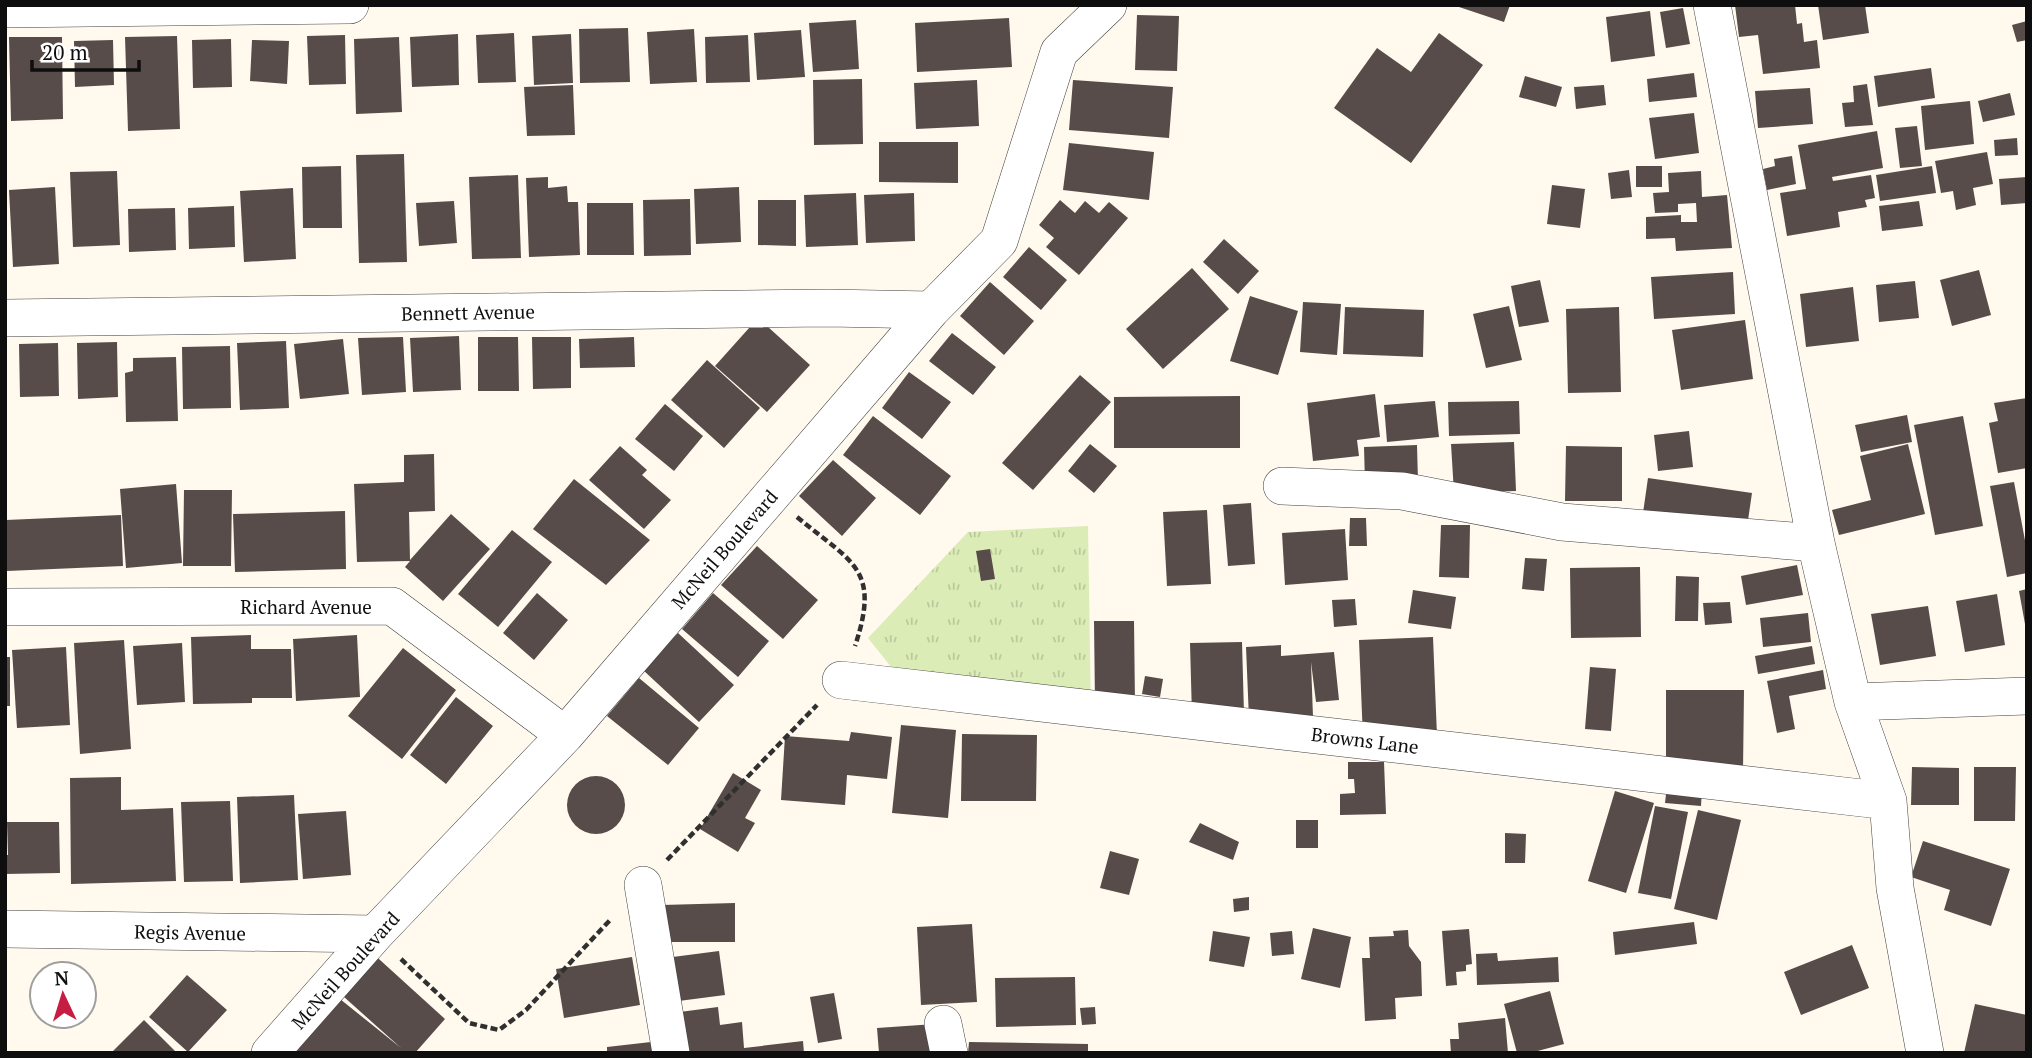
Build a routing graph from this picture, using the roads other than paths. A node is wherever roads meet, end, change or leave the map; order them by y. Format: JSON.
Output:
{"nodes":[{"id":1,"x":351,"y":5,"type":"edge"},
{"id":2,"x":1108,"y":5,"type":"edge"},
{"id":3,"x":1712,"y":5,"type":"edge"},
{"id":4,"x":5,"y":9,"type":"edge"},
{"id":5,"x":931,"y":310,"type":"junction"},
{"id":6,"x":5,"y":318,"type":"edge"},
{"id":7,"x":1282,"y":486,"type":"dead end"},
{"id":8,"x":1816,"y":543,"type":"junction"},
{"id":9,"x":5,"y":607,"type":"edge"},
{"id":10,"x":841,"y":680,"type":"road end"},
{"id":11,"x":2027,"y":696,"type":"edge"},
{"id":12,"x":1853,"y":702,"type":"junction"},
{"id":13,"x":565,"y":735,"type":"junction"},
{"id":14,"x":1888,"y":801,"type":"junction"},
{"id":15,"x":643,"y":885,"type":"road end"},
{"id":16,"x":5,"y":929,"type":"edge"},
{"id":17,"x":375,"y":934,"type":"junction"},
{"id":18,"x":270,"y":1053,"type":"edge"},
{"id":19,"x":671,"y":1053,"type":"edge"},
{"id":20,"x":1925,"y":1053,"type":"edge"}],
"edges":[{"from":1,"to":4,"type":"street"},
{"from":2,"to":5,"type":"street","name":"McNeil Boulevard"},
{"from":3,"to":8,"type":"street"},
{"from":5,"to":6,"type":"street","name":"Bennett Avenue"},
{"from":5,"to":13,"type":"street","name":"McNeil Boulevard"},
{"from":7,"to":8,"type":"street"},
{"from":8,"to":12,"type":"street"},
{"from":9,"to":13,"type":"street","name":"Richard Avenue"},
{"from":10,"to":14,"type":"street","name":"Browns Lane"},
{"from":11,"to":12,"type":"street"},
{"from":12,"to":14,"type":"street"},
{"from":13,"to":17,"type":"street","name":"McNeil Boulevard"},
{"from":14,"to":20,"type":"street"},
{"from":15,"to":19,"type":"street"},
{"from":16,"to":17,"type":"street","name":"Regis Avenue"},
{"from":17,"to":18,"type":"street","name":"McNeil Boulevard"}]}
